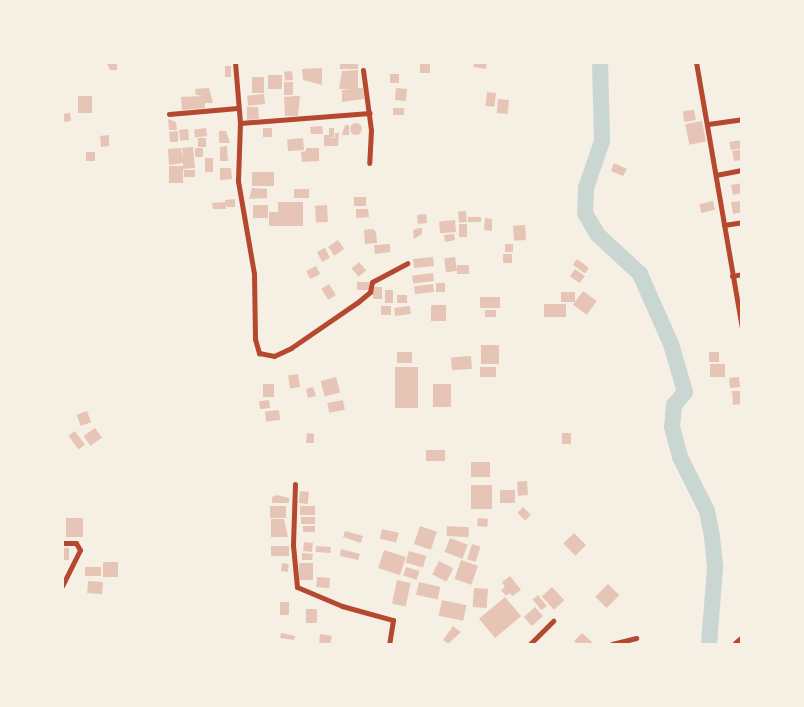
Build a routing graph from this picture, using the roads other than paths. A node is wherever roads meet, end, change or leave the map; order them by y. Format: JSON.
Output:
{"nodes":[{"id":1,"x":235,"y":62,"type":"edge"},
{"id":2,"x":696,"y":62,"type":"edge"},
{"id":3,"x":363,"y":70,"type":"dead end"},
{"id":4,"x":238,"y":108,"type":"junction"},
{"id":5,"x":370,"y":113,"type":"junction"},
{"id":6,"x":169,"y":114,"type":"dead end"},
{"id":7,"x":742,"y":119,"type":"edge"},
{"id":8,"x":240,"y":123,"type":"junction"},
{"id":9,"x":708,"y":124,"type":"junction"},
{"id":10,"x":369,"y":163,"type":"dead end"},
{"id":11,"x":742,"y":170,"type":"edge"},
{"id":12,"x":716,"y":175,"type":"junction"},
{"id":13,"x":742,"y":222,"type":"edge"},
{"id":14,"x":724,"y":225,"type":"junction"},
{"id":15,"x":407,"y":263,"type":"dead end"},
{"id":16,"x":742,"y":274,"type":"edge"},
{"id":17,"x":732,"y":276,"type":"junction"},
{"id":18,"x":742,"y":327,"type":"edge"},
{"id":19,"x":295,"y":484,"type":"dead end"},
{"id":20,"x":62,"y":544,"type":"edge"},
{"id":21,"x":62,"y":586,"type":"edge"},
{"id":22,"x":553,"y":621,"type":"dead end"},
{"id":23,"x":636,"y":638,"type":"dead end"},
{"id":24,"x":742,"y":640,"type":"edge"},
{"id":25,"x":389,"y":644,"type":"edge"},
{"id":26,"x":530,"y":644,"type":"edge"},
{"id":27,"x":612,"y":644,"type":"edge"},
{"id":28,"x":737,"y":644,"type":"edge"}],
"edges":[{"from":1,"to":4,"type":"street"},
{"from":2,"to":9,"type":"street"},
{"from":3,"to":5,"type":"street"},
{"from":4,"to":6,"type":"street"},
{"from":4,"to":8,"type":"street"},
{"from":5,"to":8,"type":"street"},
{"from":5,"to":10,"type":"street"},
{"from":7,"to":9,"type":"street"},
{"from":8,"to":15,"type":"street"},
{"from":9,"to":12,"type":"street"},
{"from":11,"to":12,"type":"street"},
{"from":12,"to":14,"type":"street"},
{"from":13,"to":14,"type":"street"},
{"from":14,"to":17,"type":"street"},
{"from":16,"to":17,"type":"street"},
{"from":17,"to":18,"type":"street"},
{"from":19,"to":25,"type":"street"},
{"from":20,"to":21,"type":"street"},
{"from":22,"to":26,"type":"street"},
{"from":23,"to":27,"type":"street"},
{"from":24,"to":28,"type":"highway"}]}
